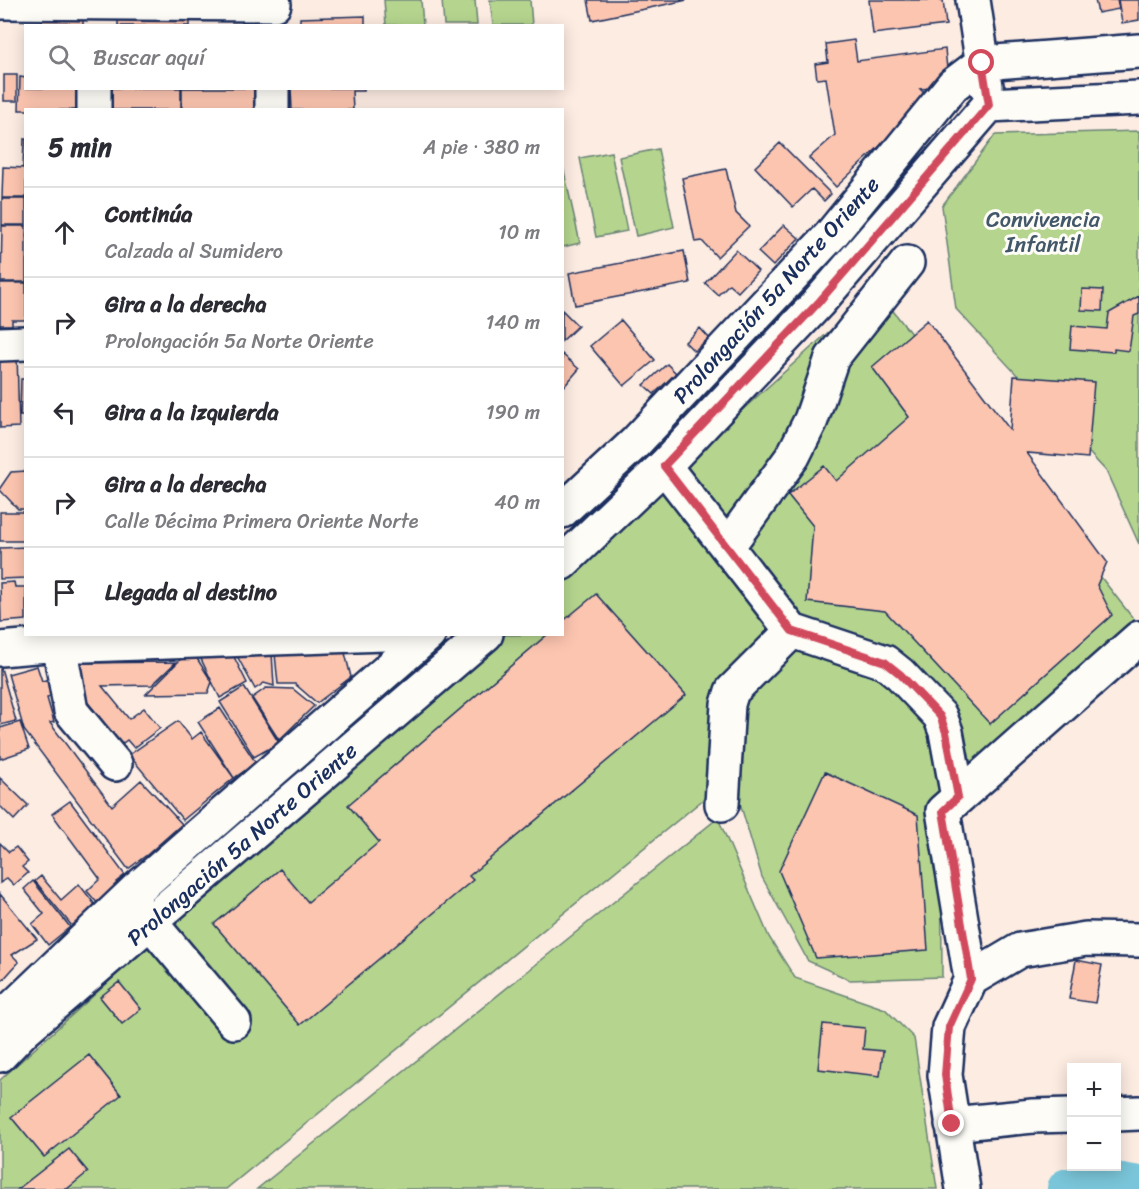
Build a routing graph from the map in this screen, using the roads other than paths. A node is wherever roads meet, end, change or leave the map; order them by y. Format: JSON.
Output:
{"nodes":[{"id":1,"x":973,"y":0,"type":"edge"},
{"id":2,"x":0,"y":2,"type":"edge"},
{"id":3,"x":96,"y":9,"type":"edge"},
{"id":4,"x":274,"y":10,"type":"edge"},
{"id":5,"x":1139,"y":51,"type":"edge"},
{"id":6,"x":982,"y":63,"type":"junction"},
{"id":7,"x":94,"y":90,"type":"edge"},
{"id":8,"x":272,"y":90,"type":"edge"},
{"id":9,"x":1139,"y":98,"type":"edge"},
{"id":10,"x":989,"y":105,"type":"junction"},
{"id":11,"x":94,"y":108,"type":"edge"},
{"id":12,"x":272,"y":108,"type":"edge"},
{"id":13,"x":907,"y":263,"type":"dead end"},
{"id":14,"x":24,"y":343,"type":"edge"},
{"id":15,"x":0,"y":344,"type":"edge"},
{"id":16,"x":635,"y":443,"type":"junction"},
{"id":17,"x":664,"y":466,"type":"junction"},
{"id":18,"x":564,"y":509,"type":"edge"},
{"id":19,"x":727,"y":547,"type":"junction"},
{"id":20,"x":564,"y":560,"type":"edge"},
{"id":21,"x":792,"y":631,"type":"junction"},
{"id":22,"x":304,"y":636,"type":"edge"},
{"id":23,"x":427,"y":636,"type":"edge"},
{"id":24,"x":483,"y":636,"type":"edge"},
{"id":25,"x":264,"y":637,"type":"edge"},
{"id":26,"x":1139,"y":638,"type":"edge"},
{"id":27,"x":77,"y":641,"type":"edge"},
{"id":28,"x":0,"y":649,"type":"edge"},
{"id":29,"x":115,"y":764,"type":"dead end"},
{"id":30,"x":958,"y":797,"type":"junction"},
{"id":31,"x":722,"y":804,"type":"dead end"},
{"id":32,"x":139,"y":910,"type":"junction"},
{"id":33,"x":1139,"y":940,"type":"edge"},
{"id":34,"x":971,"y":979,"type":"junction"},
{"id":35,"x":0,"y":1020,"type":"edge"},
{"id":36,"x":234,"y":1022,"type":"dead end"},
{"id":37,"x":0,"y":1055,"type":"edge"},
{"id":38,"x":1139,"y":1113,"type":"edge"},
{"id":39,"x":1121,"y":1114,"type":"edge"},
{"id":40,"x":1067,"y":1115,"type":"edge"},
{"id":41,"x":953,"y":1132,"type":"junction"},
{"id":42,"x":963,"y":1189,"type":"edge"}],
"edges":[{"from":1,"to":6,"type":"main road"},
{"from":2,"to":3,"type":"main road"},
{"from":3,"to":4,"type":"main road"},
{"from":5,"to":6,"type":"main road"},
{"from":6,"to":10,"type":"main road"},
{"from":6,"to":16,"type":"main road","name":"Prolongación 5a Norte Oriente"},
{"from":7,"to":11,"type":"main road"},
{"from":8,"to":12,"type":"main road"},
{"from":9,"to":10,"type":"main road"},
{"from":10,"to":17,"type":"main road","name":"Prolongación 5a Norte Oriente"},
{"from":13,"to":19,"type":"main road"},
{"from":14,"to":15,"type":"main road"},
{"from":16,"to":17,"type":"main road"},
{"from":16,"to":18,"type":"main road","name":"Prolongación 5a Norte Oriente"},
{"from":17,"to":19,"type":"main road"},
{"from":17,"to":20,"type":"main road","name":"Prolongación 5a Norte Oriente"},
{"from":19,"to":21,"type":"main road"},
{"from":21,"to":30,"type":"main road"},
{"from":21,"to":31,"type":"main road"},
{"from":22,"to":25,"type":"main road"},
{"from":23,"to":32,"type":"main road","name":"Prolongación 5a Norte Oriente"},
{"from":24,"to":32,"type":"main road","name":"Prolongación 5a Norte Oriente"},
{"from":25,"to":27,"type":"main road"},
{"from":26,"to":30,"type":"main road"},
{"from":27,"to":28,"type":"main road"},
{"from":27,"to":29,"type":"main road"},
{"from":30,"to":34,"type":"main road"},
{"from":32,"to":35,"type":"main road","name":"Prolongación 5a Norte Oriente"},
{"from":32,"to":36,"type":"main road"},
{"from":32,"to":37,"type":"main road","name":"Prolongación 5a Norte Oriente"},
{"from":33,"to":34,"type":"main road"},
{"from":34,"to":41,"type":"main road"},
{"from":38,"to":39,"type":"main road"},
{"from":40,"to":41,"type":"main road"},
{"from":41,"to":42,"type":"main road"}]}
